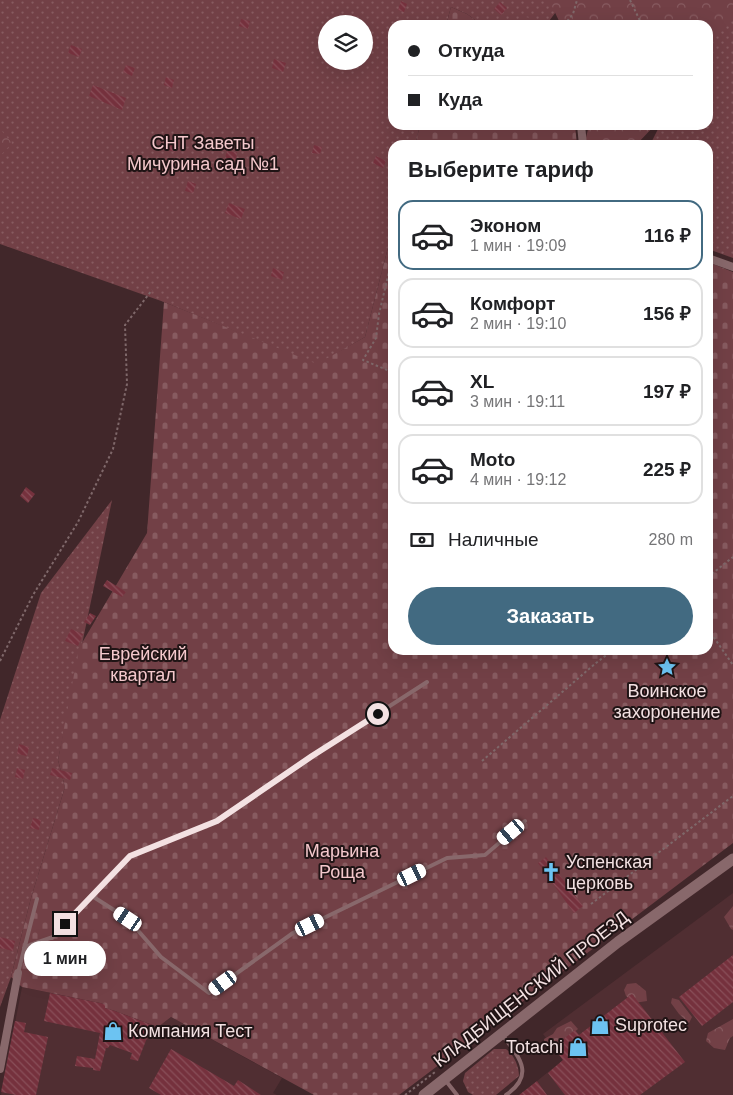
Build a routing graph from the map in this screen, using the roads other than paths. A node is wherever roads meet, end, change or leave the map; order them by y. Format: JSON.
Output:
{"nodes":[{"id":1,"x":713,"y":260,"type":"edge"},
{"id":2,"x":733,"y":267,"type":"edge"},
{"id":3,"x":427,"y":682,"type":"dead end"},
{"id":4,"x":525,"y":821,"type":"dead end"},
{"id":5,"x":733,"y":858,"type":"edge"},
{"id":6,"x":92,"y":896,"type":"junction"},
{"id":7,"x":37,"y":899,"type":"dead end"},
{"id":8,"x":24,"y":948,"type":"junction"},
{"id":9,"x":18,"y":972,"type":"joint"},
{"id":10,"x":501,"y":1035,"type":"junction"},
{"id":11,"x":0,"y":1069,"type":"edge"},
{"id":12,"x":445,"y":1079,"type":"junction"},
{"id":13,"x":424,"y":1095,"type":"edge"},
{"id":14,"x":457,"y":1095,"type":"edge"},
{"id":15,"x":506,"y":1095,"type":"edge"}],
"edges":[{"from":1,"to":2,"type":"street"},
{"from":3,"to":6,"type":"lane"},
{"from":4,"to":6,"type":"lane"},
{"from":5,"to":10,"type":"street","name":"КЛАДБИЩЕНСКИЙ ПРОЕЗД"},
{"from":6,"to":8,"type":"lane"},
{"from":7,"to":8,"type":"lane"},
{"from":8,"to":9,"type":"lane"},
{"from":9,"to":11,"type":"street"},
{"from":10,"to":12,"type":"street","name":"КЛАДБИЩЕНСКИЙ ПРОЕЗД"},
{"from":10,"to":15,"type":"lane"},
{"from":12,"to":13,"type":"street","name":"КЛАДБИЩЕНСКИЙ ПРОЕЗД"},
{"from":12,"to":14,"type":"lane"}]}
